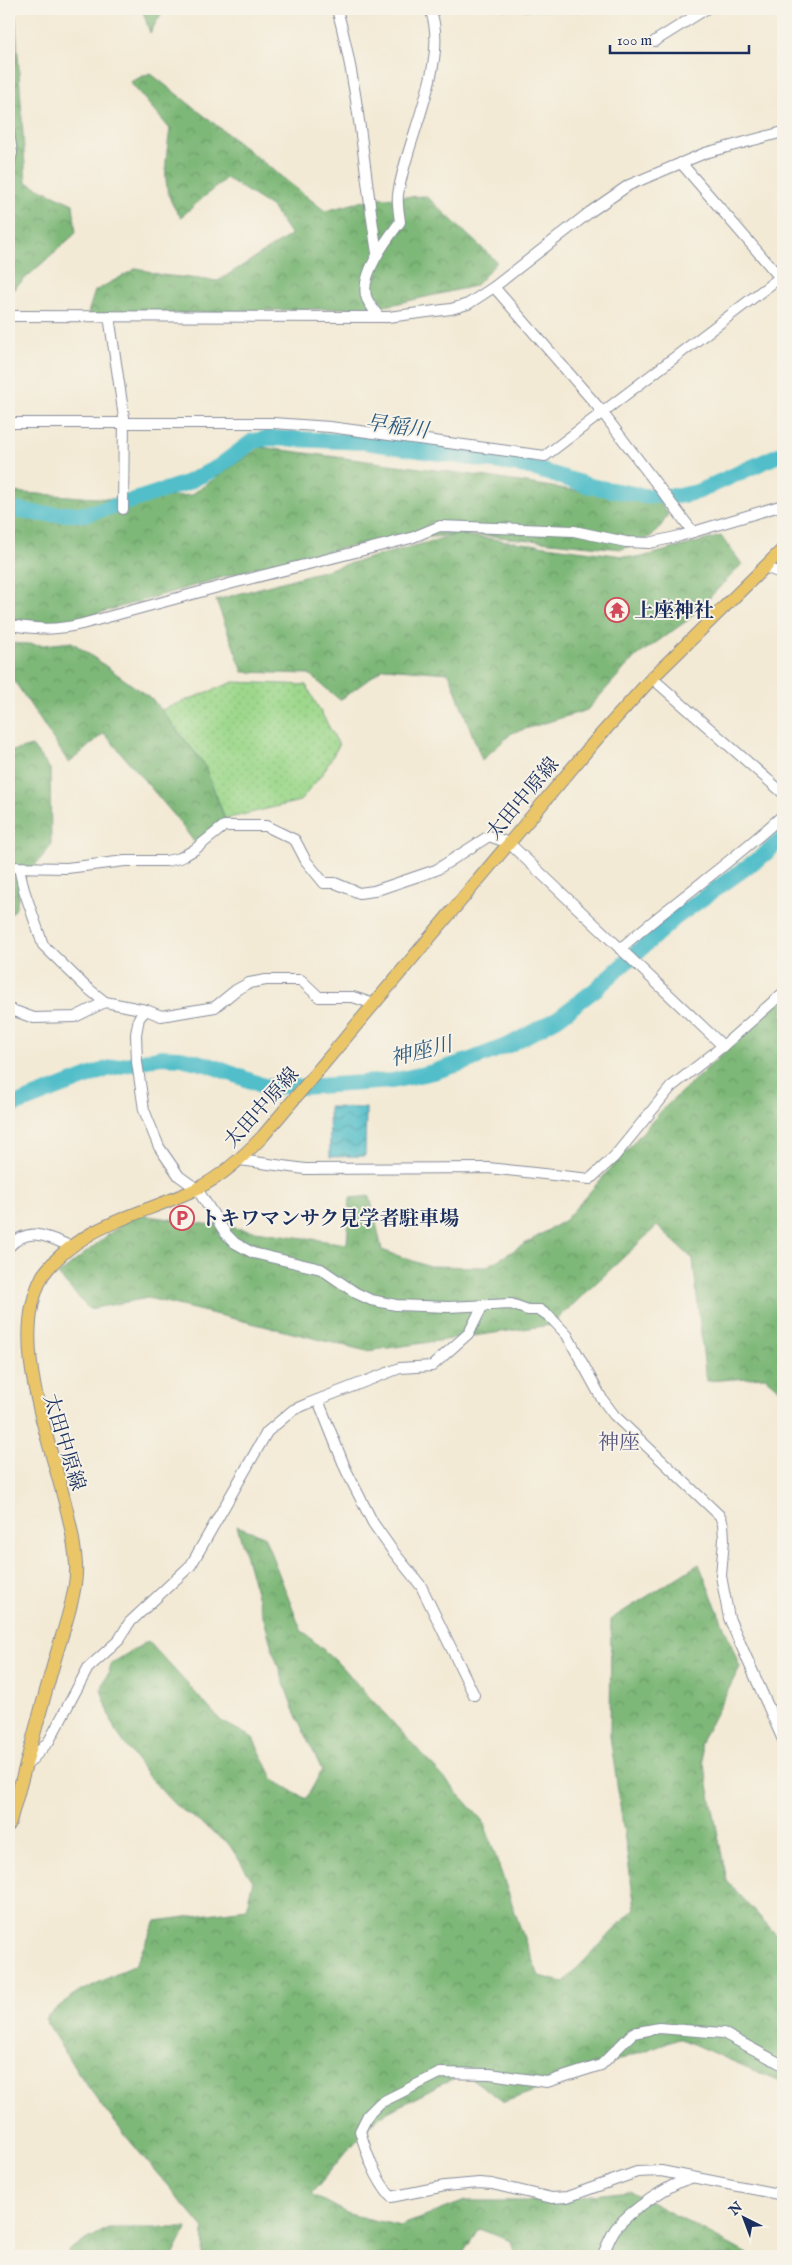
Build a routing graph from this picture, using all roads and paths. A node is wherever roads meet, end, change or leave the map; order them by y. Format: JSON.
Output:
{"nodes":[{"id":1,"x":337,"y":9,"type":"edge"},
{"id":2,"x":430,"y":9,"type":"edge"},
{"id":3,"x":706,"y":9,"type":"edge"},
{"id":4,"x":654,"y":41,"type":"dead end"},
{"id":5,"x":9,"y":132,"type":"edge"},
{"id":6,"x":783,"y":132,"type":"edge"},
{"id":7,"x":681,"y":163,"type":"junction"},
{"id":8,"x":9,"y":166,"type":"edge"},
{"id":9,"x":377,"y":253,"type":"junction"},
{"id":10,"x":782,"y":278,"type":"edge"},
{"id":11,"x":494,"y":287,"type":"junction"},
{"id":12,"x":9,"y":316,"type":"edge"},
{"id":13,"x":109,"y":316,"type":"junction"},
{"id":14,"x":378,"y":316,"type":"junction"},
{"id":15,"x":602,"y":412,"type":"junction"},
{"id":16,"x":9,"y":422,"type":"edge"},
{"id":17,"x":123,"y":423,"type":"junction"},
{"id":18,"x":783,"y":506,"type":"edge"},
{"id":19,"x":123,"y":508,"type":"dead end"},
{"id":20,"x":692,"y":532,"type":"junction"},
{"id":21,"x":783,"y":549,"type":"edge"},
{"id":22,"x":765,"y":567,"type":"junction"},
{"id":23,"x":783,"y":574,"type":"edge"},
{"id":24,"x":9,"y":625,"type":"edge"},
{"id":25,"x":652,"y":678,"type":"junction"},
{"id":26,"x":783,"y":793,"type":"edge"},
{"id":27,"x":783,"y":815,"type":"edge"},
{"id":28,"x":509,"y":844,"type":"junction"},
{"id":29,"x":9,"y":862,"type":"edge"},
{"id":30,"x":14,"y":868,"type":"edge"},
{"id":31,"x":620,"y":949,"type":"junction"},
{"id":32,"x":783,"y":993,"type":"edge"},
{"id":33,"x":105,"y":1002,"type":"junction"},
{"id":34,"x":374,"y":1004,"type":"junction"},
{"id":35,"x":9,"y":1009,"type":"edge"},
{"id":36,"x":146,"y":1010,"type":"junction"},
{"id":37,"x":723,"y":1046,"type":"junction"},
{"id":38,"x":240,"y":1160,"type":"junction"},
{"id":39,"x":197,"y":1189,"type":"junction"},
{"id":40,"x":9,"y":1247,"type":"edge"},
{"id":41,"x":72,"y":1247,"type":"junction"},
{"id":42,"x":483,"y":1305,"type":"junction"},
{"id":43,"x":318,"y":1400,"type":"junction"},
{"id":44,"x":474,"y":1695,"type":"dead end"},
{"id":45,"x":783,"y":1740,"type":"edge"},
{"id":46,"x":25,"y":1767,"type":"junction"},
{"id":47,"x":9,"y":1825,"type":"edge"},
{"id":48,"x":783,"y":2065,"type":"edge"},
{"id":49,"x":690,"y":2178,"type":"junction"},
{"id":50,"x":783,"y":2195,"type":"edge"},
{"id":51,"x":602,"y":2256,"type":"edge"}],
"edges":[{"from":1,"to":9,"type":"street"},
{"from":2,"to":9,"type":"street"},
{"from":3,"to":4,"type":"street"},
{"from":5,"to":8,"type":"street"},
{"from":6,"to":7,"type":"street"},
{"from":7,"to":10,"type":"street"},
{"from":7,"to":11,"type":"street"},
{"from":9,"to":14,"type":"street"},
{"from":10,"to":15,"type":"street"},
{"from":11,"to":14,"type":"street"},
{"from":11,"to":15,"type":"street"},
{"from":12,"to":13,"type":"street"},
{"from":13,"to":14,"type":"street"},
{"from":13,"to":17,"type":"street"},
{"from":15,"to":17,"type":"street"},
{"from":15,"to":20,"type":"street"},
{"from":16,"to":17,"type":"street"},
{"from":17,"to":19,"type":"street"},
{"from":18,"to":20,"type":"street"},
{"from":20,"to":24,"type":"street"},
{"from":21,"to":22,"type":"main road","name":"太田中原線"},
{"from":22,"to":23,"type":"street"},
{"from":22,"to":25,"type":"main road","name":"太田中原線"},
{"from":25,"to":26,"type":"street"},
{"from":25,"to":28,"type":"main road","name":"太田中原線"},
{"from":27,"to":31,"type":"street"},
{"from":28,"to":30,"type":"street"},
{"from":28,"to":31,"type":"street"},
{"from":28,"to":34,"type":"main road","name":"太田中原線"},
{"from":29,"to":30,"type":"street"},
{"from":30,"to":33,"type":"street"},
{"from":31,"to":37,"type":"street"},
{"from":32,"to":37,"type":"street"},
{"from":33,"to":35,"type":"street"},
{"from":33,"to":36,"type":"street"},
{"from":34,"to":36,"type":"street"},
{"from":34,"to":38,"type":"main road","name":"太田中原線"},
{"from":36,"to":39,"type":"street"},
{"from":37,"to":38,"type":"street"},
{"from":38,"to":39,"type":"main road","name":"太田中原線"},
{"from":39,"to":41,"type":"main road","name":"太田中原線"},
{"from":39,"to":42,"type":"street"},
{"from":40,"to":41,"type":"street"},
{"from":41,"to":46,"type":"main road","name":"太田中原線"},
{"from":42,"to":43,"type":"street"},
{"from":42,"to":45,"type":"street"},
{"from":43,"to":44,"type":"street"},
{"from":43,"to":46,"type":"street"},
{"from":46,"to":47,"type":"main road","name":"太田中原線"},
{"from":48,"to":49,"type":"street"},
{"from":49,"to":50,"type":"street"},
{"from":49,"to":51,"type":"street"}]}
